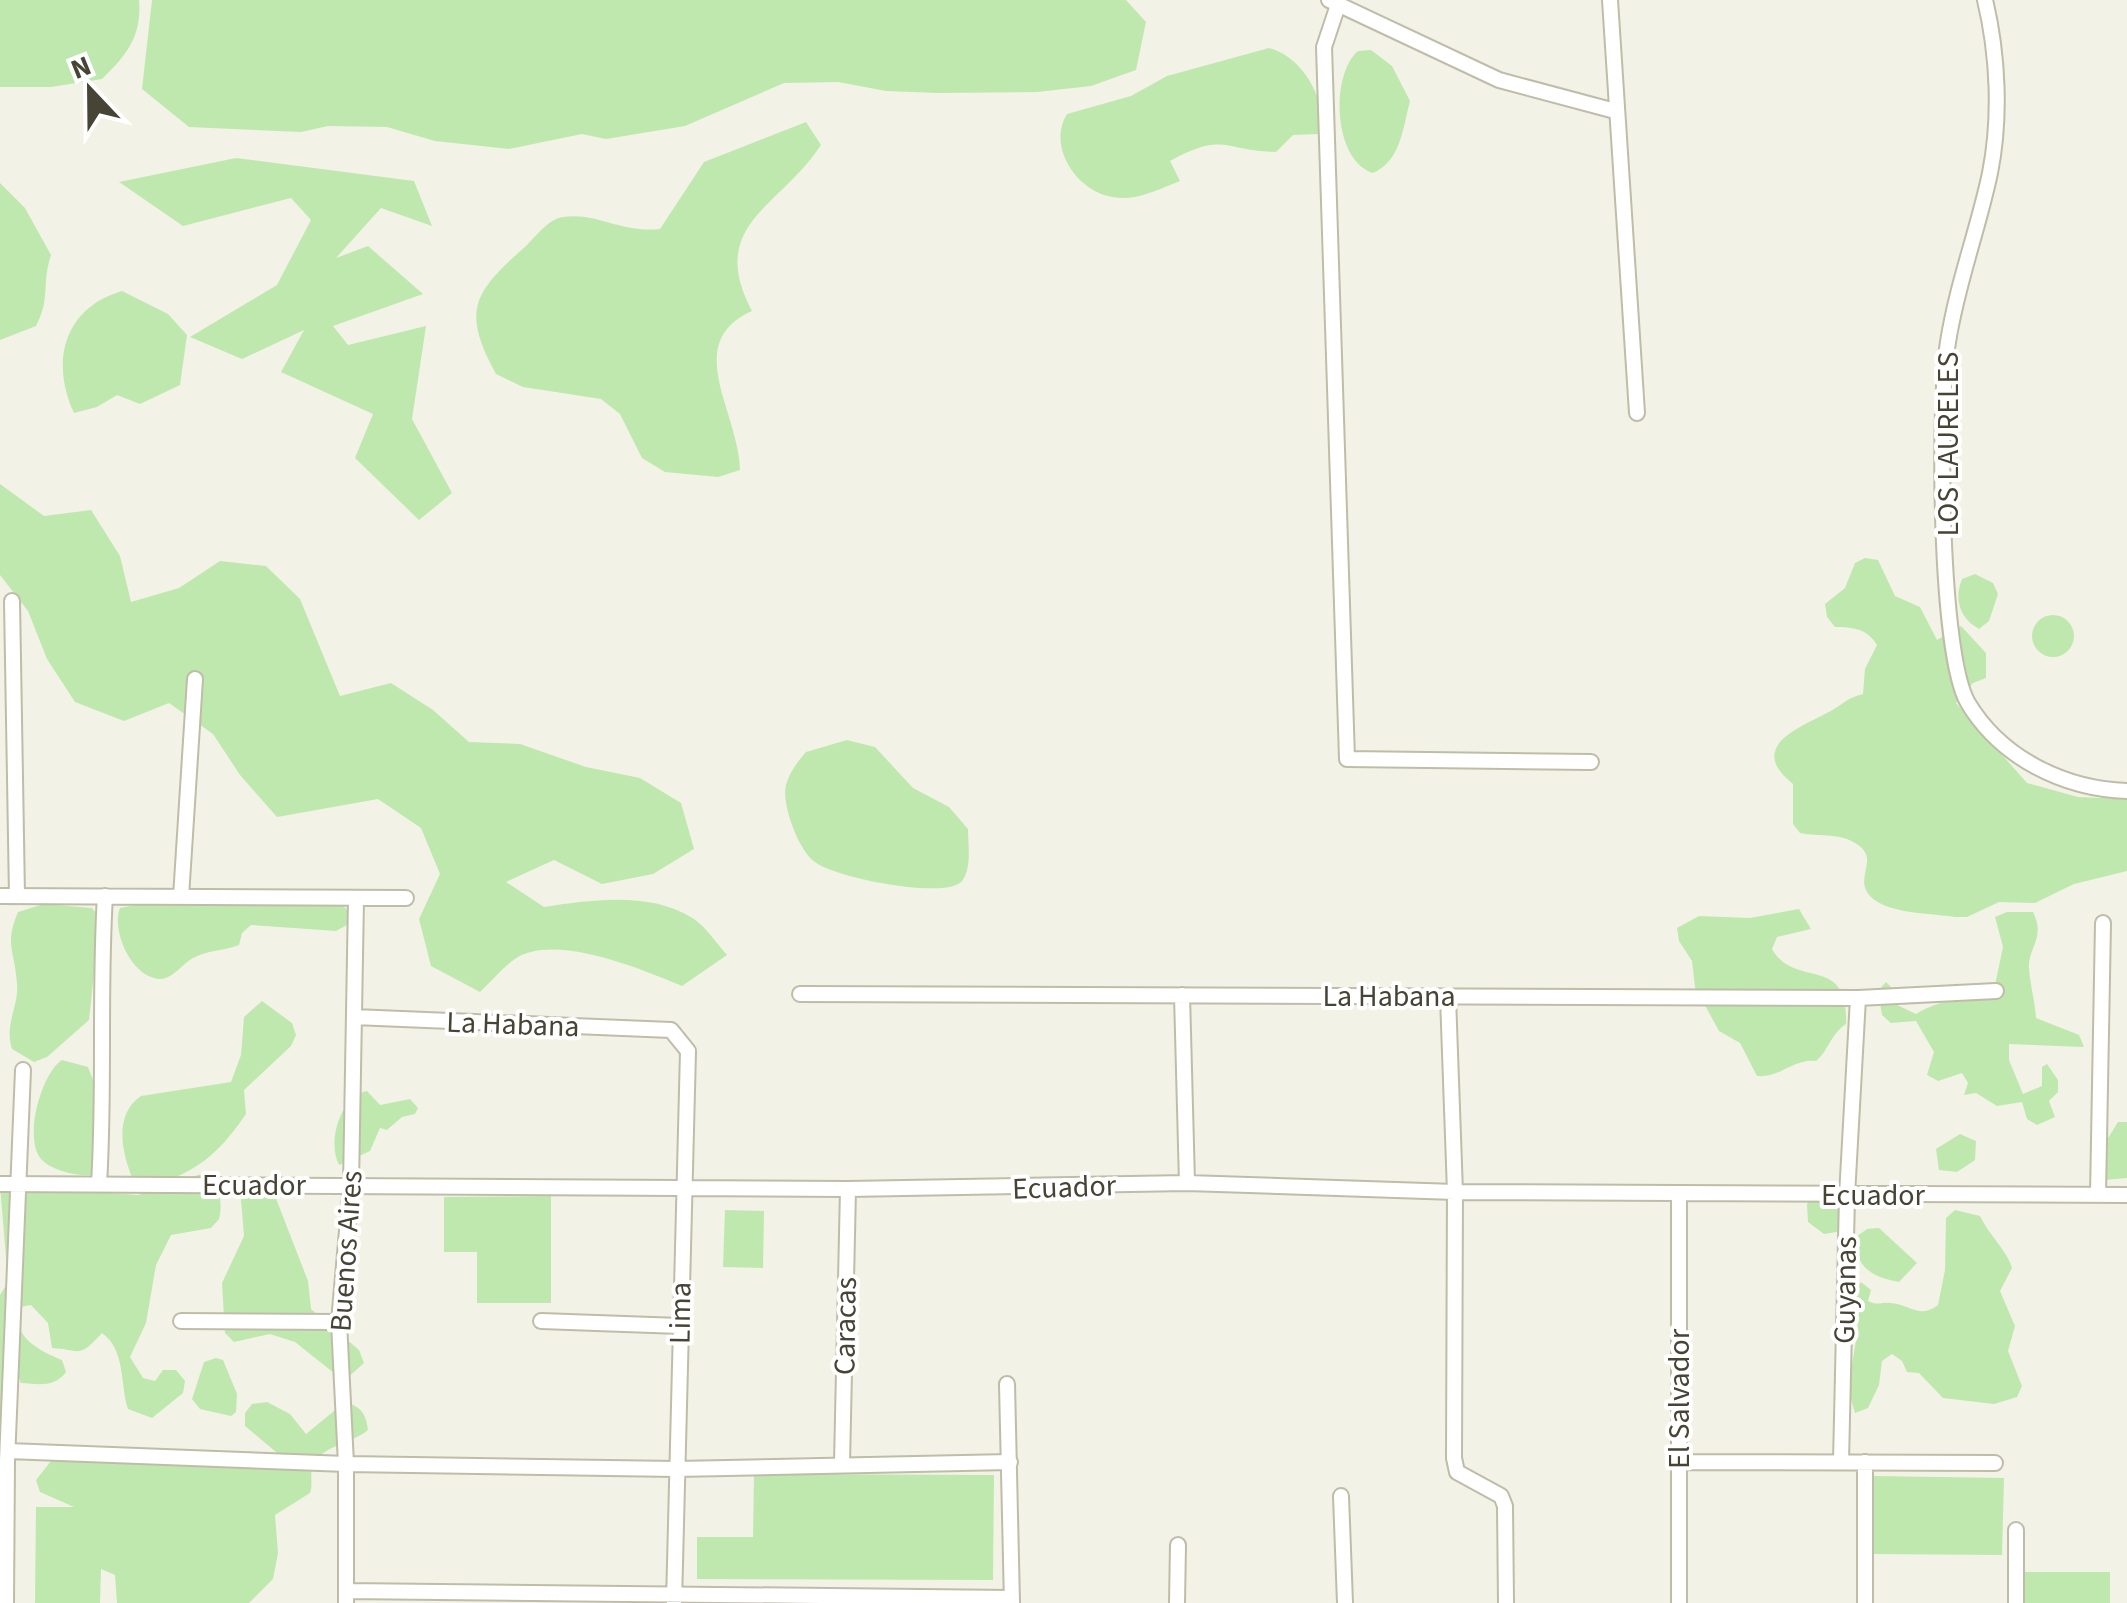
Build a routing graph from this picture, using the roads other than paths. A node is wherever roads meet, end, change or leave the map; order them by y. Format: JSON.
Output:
{"nodes":[{"id":1,"x":1610,"y":0,"type":"edge"},
{"id":2,"x":1985,"y":0,"type":"edge"},
{"id":3,"x":1333,"y":3,"type":"edge"},
{"id":4,"x":1615,"y":110,"type":"junction"},
{"id":5,"x":1636,"y":412,"type":"dead end"},
{"id":6,"x":12,"y":600,"type":"dead end"},
{"id":7,"x":195,"y":679,"type":"dead end"},
{"id":8,"x":1591,"y":762,"type":"dead end"},
{"id":9,"x":2127,"y":791,"type":"edge"},
{"id":10,"x":0,"y":896,"type":"edge"},
{"id":11,"x":17,"y":896,"type":"junction"},
{"id":12,"x":105,"y":896,"type":"junction"},
{"id":13,"x":181,"y":898,"type":"junction"},
{"id":14,"x":356,"y":898,"type":"junction"},
{"id":15,"x":406,"y":898,"type":"dead end"},
{"id":16,"x":2104,"y":924,"type":"dead end"},
{"id":17,"x":1996,"y":991,"type":"dead end"},
{"id":18,"x":800,"y":994,"type":"dead end"},
{"id":19,"x":1182,"y":996,"type":"junction"},
{"id":20,"x":1448,"y":997,"type":"junction"},
{"id":21,"x":1858,"y":998,"type":"junction"},
{"id":22,"x":354,"y":1017,"type":"junction"},
{"id":23,"x":671,"y":1030,"type":"joint"},
{"id":24,"x":23,"y":1070,"type":"dead end"},
{"id":25,"x":1187,"y":1183,"type":"junction"},
{"id":26,"x":0,"y":1184,"type":"edge"},
{"id":27,"x":21,"y":1184,"type":"junction"},
{"id":28,"x":99,"y":1184,"type":"junction"},
{"id":29,"x":351,"y":1185,"type":"junction"},
{"id":30,"x":682,"y":1187,"type":"junction"},
{"id":31,"x":848,"y":1189,"type":"junction"},
{"id":32,"x":1455,"y":1192,"type":"junction"},
{"id":33,"x":1679,"y":1194,"type":"junction"},
{"id":34,"x":2098,"y":1195,"type":"junction"},
{"id":35,"x":2127,"y":1195,"type":"edge"},
{"id":36,"x":1847,"y":1196,"type":"junction"},
{"id":37,"x":181,"y":1320,"type":"dead end"},
{"id":38,"x":541,"y":1321,"type":"dead end"},
{"id":39,"x":338,"y":1322,"type":"junction"},
{"id":40,"x":680,"y":1326,"type":"junction"},
{"id":41,"x":1008,"y":1384,"type":"dead end"},
{"id":42,"x":8,"y":1451,"type":"junction"},
{"id":43,"x":1010,"y":1462,"type":"junction"},
{"id":44,"x":1680,"y":1462,"type":"junction"},
{"id":45,"x":1841,"y":1462,"type":"junction"},
{"id":46,"x":1865,"y":1462,"type":"junction"},
{"id":47,"x":842,"y":1463,"type":"junction"},
{"id":48,"x":1996,"y":1463,"type":"dead end"},
{"id":49,"x":346,"y":1464,"type":"junction"},
{"id":50,"x":676,"y":1469,"type":"junction"},
{"id":51,"x":1341,"y":1496,"type":"dead end"},
{"id":52,"x":2016,"y":1530,"type":"dead end"},
{"id":53,"x":1178,"y":1545,"type":"dead end"},
{"id":54,"x":346,"y":1597,"type":"edge"},
{"id":55,"x":674,"y":1598,"type":"edge"},
{"id":56,"x":1012,"y":1601,"type":"edge"},
{"id":57,"x":6,"y":1603,"type":"edge"},
{"id":58,"x":1177,"y":1603,"type":"edge"},
{"id":59,"x":1345,"y":1603,"type":"edge"},
{"id":60,"x":1506,"y":1603,"type":"edge"},
{"id":61,"x":1678,"y":1603,"type":"edge"},
{"id":62,"x":1865,"y":1603,"type":"edge"},
{"id":63,"x":2016,"y":1603,"type":"edge"}],
"edges":[{"from":1,"to":4,"type":"street"},
{"from":2,"to":9,"type":"street","name":"LOS LAURELES"},
{"from":3,"to":4,"type":"street"},
{"from":3,"to":8,"type":"street"},
{"from":4,"to":5,"type":"street"},
{"from":6,"to":11,"type":"street"},
{"from":7,"to":13,"type":"street"},
{"from":10,"to":11,"type":"street"},
{"from":11,"to":12,"type":"street"},
{"from":12,"to":13,"type":"street"},
{"from":12,"to":28,"type":"street"},
{"from":13,"to":14,"type":"street"},
{"from":14,"to":15,"type":"street"},
{"from":14,"to":22,"type":"street","name":"Buenos Aires"},
{"from":16,"to":34,"type":"street"},
{"from":17,"to":21,"type":"street","name":"La Habana"},
{"from":18,"to":19,"type":"street","name":"La Habana"},
{"from":19,"to":20,"type":"street","name":"La Habana"},
{"from":19,"to":25,"type":"street"},
{"from":20,"to":21,"type":"street","name":"La Habana"},
{"from":20,"to":32,"type":"street"},
{"from":21,"to":36,"type":"street","name":"Guyanas"},
{"from":22,"to":23,"type":"street","name":"La Habana"},
{"from":22,"to":29,"type":"street","name":"Buenos Aires"},
{"from":23,"to":30,"type":"street","name":"Lima"},
{"from":24,"to":27,"type":"street"},
{"from":25,"to":31,"type":"street","name":"Ecuador"},
{"from":25,"to":32,"type":"street","name":"Ecuador"},
{"from":26,"to":27,"type":"street","name":"Ecuador"},
{"from":27,"to":28,"type":"street","name":"Ecuador"},
{"from":27,"to":42,"type":"street"},
{"from":28,"to":29,"type":"street","name":"Ecuador"},
{"from":29,"to":30,"type":"street","name":"Ecuador"},
{"from":29,"to":39,"type":"street","name":"Buenos Aires"},
{"from":30,"to":31,"type":"street","name":"Ecuador"},
{"from":30,"to":40,"type":"street","name":"Lima"},
{"from":31,"to":47,"type":"street","name":"Caracas"},
{"from":32,"to":33,"type":"street","name":"Ecuador"},
{"from":32,"to":60,"type":"street"},
{"from":33,"to":36,"type":"street","name":"Ecuador"},
{"from":33,"to":44,"type":"street","name":"El Salvador"},
{"from":34,"to":35,"type":"street","name":"Ecuador"},
{"from":34,"to":36,"type":"street","name":"Ecuador"},
{"from":36,"to":45,"type":"street","name":"Guyanas"},
{"from":37,"to":39,"type":"street"},
{"from":38,"to":40,"type":"street"},
{"from":39,"to":49,"type":"street","name":"Buenos Aires"},
{"from":40,"to":50,"type":"street","name":"Lima"},
{"from":41,"to":43,"type":"street"},
{"from":42,"to":49,"type":"street"},
{"from":42,"to":57,"type":"street"},
{"from":43,"to":47,"type":"street"},
{"from":43,"to":56,"type":"street"},
{"from":44,"to":45,"type":"street"},
{"from":44,"to":61,"type":"street","name":"El Salvador"},
{"from":45,"to":46,"type":"street"},
{"from":46,"to":48,"type":"street"},
{"from":46,"to":62,"type":"street"},
{"from":47,"to":50,"type":"street"},
{"from":49,"to":50,"type":"street"},
{"from":49,"to":54,"type":"street","name":"Buenos Aires"},
{"from":50,"to":55,"type":"street","name":"Lima"},
{"from":51,"to":59,"type":"street"},
{"from":52,"to":63,"type":"street"},
{"from":53,"to":58,"type":"street"},
{"from":54,"to":55,"type":"street"},
{"from":55,"to":56,"type":"street"}]}
